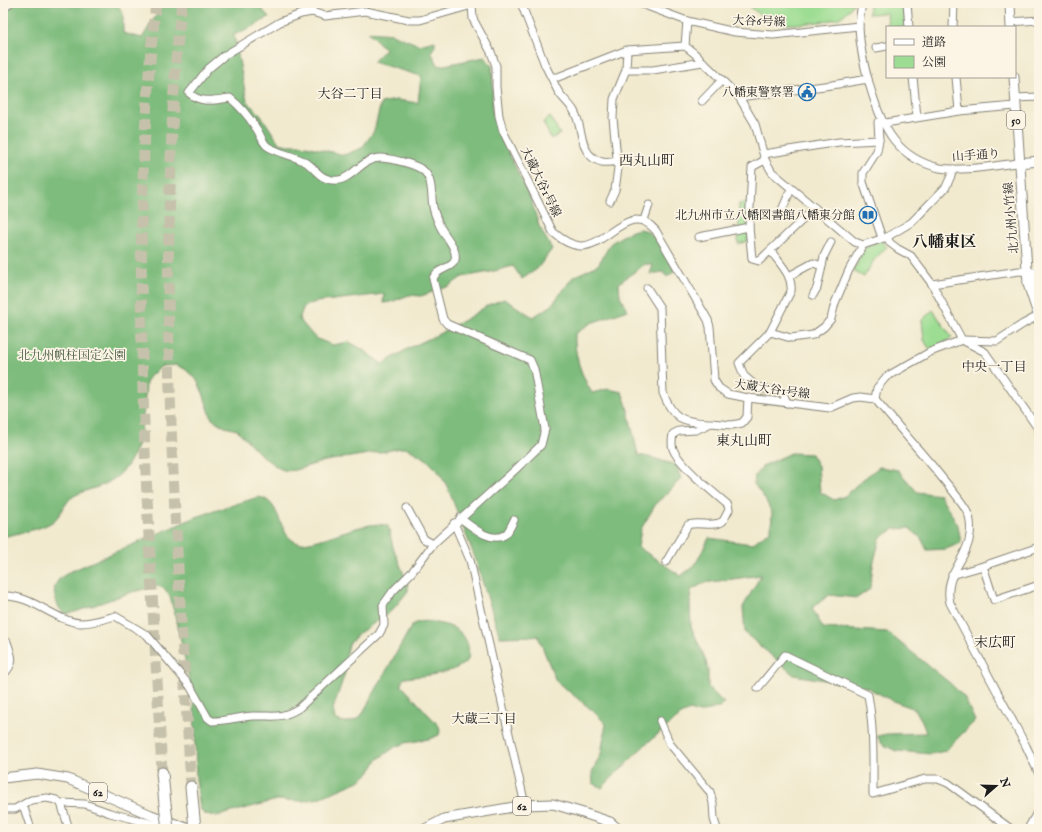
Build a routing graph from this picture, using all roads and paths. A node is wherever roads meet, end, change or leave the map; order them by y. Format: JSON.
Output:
{"nodes":[{"id":1,"x":10,"y":3,"type":"edge"},
{"id":2,"x":312,"y":3,"type":"edge"},
{"id":3,"x":521,"y":3,"type":"edge"},
{"id":4,"x":638,"y":3,"type":"edge"},
{"id":5,"x":862,"y":3,"type":"edge"},
{"id":6,"x":907,"y":3,"type":"edge"},
{"id":7,"x":954,"y":3,"type":"edge"},
{"id":8,"x":1010,"y":3,"type":"edge"},
{"id":9,"x":472,"y":4,"type":"edge"},
{"id":10,"x":3,"y":9,"type":"edge"},
{"id":11,"x":312,"y":12,"type":"junction"},
{"id":12,"x":1039,"y":20,"type":"edge"},
{"id":13,"x":687,"y":21,"type":"junction"},
{"id":14,"x":1009,"y":25,"type":"edge"},
{"id":15,"x":859,"y":26,"type":"junction"},
{"id":16,"x":909,"y":26,"type":"edge"},
{"id":17,"x":953,"y":26,"type":"edge"},
{"id":18,"x":685,"y":46,"type":"junction"},
{"id":19,"x":886,"y":46,"type":"edge"},
{"id":20,"x":876,"y":48,"type":"dead end"},
{"id":21,"x":627,"y":50,"type":"junction"},
{"id":22,"x":703,"y":62,"type":"junction"},
{"id":23,"x":626,"y":70,"type":"junction"},
{"id":24,"x":551,"y":77,"type":"junction"},
{"id":25,"x":913,"y":78,"type":"edge"},
{"id":26,"x":956,"y":78,"type":"edge"},
{"id":27,"x":1014,"y":78,"type":"edge"},
{"id":28,"x":868,"y":79,"type":"junction"},
{"id":29,"x":722,"y":80,"type":"junction"},
{"id":30,"x":1039,"y":96,"type":"edge"},
{"id":31,"x":739,"y":97,"type":"junction"},
{"id":32,"x":702,"y":101,"type":"dead end"},
{"id":33,"x":1015,"y":102,"type":"junction"},
{"id":34,"x":959,"y":111,"type":"junction"},
{"id":35,"x":917,"y":117,"type":"junction"},
{"id":36,"x":885,"y":124,"type":"junction"},
{"id":37,"x":879,"y":140,"type":"junction"},
{"id":38,"x":764,"y":157,"type":"junction"},
{"id":39,"x":618,"y":161,"type":"junction"},
{"id":40,"x":1039,"y":161,"type":"edge"},
{"id":41,"x":1019,"y":163,"type":"junction"},
{"id":42,"x":954,"y":169,"type":"junction"},
{"id":43,"x":791,"y":189,"type":"junction"},
{"id":44,"x":610,"y":201,"type":"dead end"},
{"id":45,"x":649,"y":206,"type":"dead end"},
{"id":46,"x":814,"y":208,"type":"junction"},
{"id":47,"x":779,"y":217,"type":"dead end"},
{"id":48,"x":644,"y":220,"type":"junction"},
{"id":49,"x":749,"y":227,"type":"junction"},
{"id":50,"x":699,"y":237,"type":"dead end"},
{"id":51,"x":884,"y":237,"type":"junction"},
{"id":52,"x":831,"y":242,"type":"dead end"},
{"id":53,"x":863,"y":245,"type":"junction"},
{"id":54,"x":771,"y":251,"type":"junction"},
{"id":55,"x":822,"y":266,"type":"junction"},
{"id":56,"x":1028,"y":270,"type":"junction"},
{"id":57,"x":1039,"y":272,"type":"edge"},
{"id":58,"x":789,"y":276,"type":"junction"},
{"id":59,"x":932,"y":284,"type":"junction"},
{"id":60,"x":647,"y":288,"type":"dead end"},
{"id":61,"x":813,"y":295,"type":"dead end"},
{"id":62,"x":1039,"y":295,"type":"edge"},
{"id":63,"x":1039,"y":317,"type":"edge"},
{"id":64,"x":770,"y":332,"type":"junction"},
{"id":65,"x":962,"y":340,"type":"junction"},
{"id":66,"x":748,"y":398,"type":"junction"},
{"id":67,"x":875,"y":399,"type":"junction"},
{"id":68,"x":787,"y":403,"type":"junction"},
{"id":69,"x":711,"y":423,"type":"junction"},
{"id":70,"x":1039,"y":430,"type":"edge"},
{"id":71,"x":407,"y":508,"type":"dead end"},
{"id":72,"x":514,"y":520,"type":"dead end"},
{"id":73,"x":457,"y":521,"type":"junction"},
{"id":74,"x":432,"y":544,"type":"junction"},
{"id":75,"x":1039,"y":547,"type":"edge"},
{"id":76,"x":666,"y":562,"type":"dead end"},
{"id":77,"x":983,"y":566,"type":"junction"},
{"id":78,"x":952,"y":575,"type":"junction"},
{"id":79,"x":1039,"y":585,"type":"edge"},
{"id":80,"x":3,"y":596,"type":"edge"},
{"id":81,"x":3,"y":640,"type":"edge"},
{"id":82,"x":3,"y":675,"type":"edge"},
{"id":83,"x":758,"y":688,"type":"dead end"},
{"id":84,"x":660,"y":721,"type":"dead end"},
{"id":85,"x":162,"y":773,"type":"tunnel mouth"},
{"id":86,"x":1039,"y":774,"type":"edge"},
{"id":87,"x":3,"y":778,"type":"edge"},
{"id":88,"x":191,"y":787,"type":"tunnel mouth"},
{"id":89,"x":61,"y":803,"type":"junction"},
{"id":90,"x":23,"y":805,"type":"junction"},
{"id":91,"x":525,"y":805,"type":"junction"},
{"id":92,"x":1039,"y":809,"type":"edge"},
{"id":93,"x":3,"y":810,"type":"edge"},
{"id":94,"x":195,"y":823,"type":"edge"},
{"id":95,"x":609,"y":826,"type":"edge"},
{"id":96,"x":28,"y":829,"type":"edge"},
{"id":97,"x":69,"y":829,"type":"edge"},
{"id":98,"x":164,"y":829,"type":"edge"},
{"id":99,"x":168,"y":829,"type":"edge"},
{"id":100,"x":189,"y":829,"type":"edge"},
{"id":101,"x":425,"y":829,"type":"edge"},
{"id":102,"x":618,"y":829,"type":"edge"},
{"id":103,"x":717,"y":829,"type":"edge"},
{"id":104,"x":1011,"y":829,"type":"edge"},
{"id":105,"x":1028,"y":829,"type":"edge"}],
"edges":[{"from":1,"to":10,"type":"street"},
{"from":2,"to":11,"type":"street"},
{"from":3,"to":24,"type":"street"},
{"from":4,"to":13,"type":"street","name":"大谷6号線"},
{"from":5,"to":15,"type":"street","name":"山手通り"},
{"from":6,"to":16,"type":"street"},
{"from":7,"to":17,"type":"street"},
{"from":8,"to":14,"type":"main road"},
{"from":9,"to":11,"type":"street"},
{"from":9,"to":48,"type":"street","name":"大蔵大谷1号線"},
{"from":11,"to":73,"type":"street"},
{"from":12,"to":14,"type":"street"},
{"from":13,"to":15,"type":"street","name":"大谷6号線"},
{"from":13,"to":18,"type":"street"},
{"from":15,"to":28,"type":"street","name":"山手通り"},
{"from":18,"to":21,"type":"street"},
{"from":18,"to":22,"type":"street"},
{"from":19,"to":20,"type":"street"},
{"from":21,"to":23,"type":"street"},
{"from":21,"to":24,"type":"street"},
{"from":22,"to":23,"type":"street"},
{"from":22,"to":29,"type":"street"},
{"from":23,"to":39,"type":"street"},
{"from":24,"to":39,"type":"street"},
{"from":25,"to":35,"type":"street"},
{"from":26,"to":34,"type":"street"},
{"from":27,"to":33,"type":"main road","number":"50"},
{"from":28,"to":31,"type":"street"},
{"from":28,"to":36,"type":"street","name":"山手通り"},
{"from":29,"to":31,"type":"street"},
{"from":29,"to":32,"type":"street"},
{"from":30,"to":33,"type":"street"},
{"from":31,"to":38,"type":"street"},
{"from":33,"to":34,"type":"street"},
{"from":33,"to":41,"type":"main road","number":"50"},
{"from":34,"to":35,"type":"street"},
{"from":35,"to":36,"type":"street"},
{"from":36,"to":37,"type":"street"},
{"from":36,"to":42,"type":"street","name":"山手通り"},
{"from":37,"to":38,"type":"street"},
{"from":37,"to":51,"type":"street"},
{"from":38,"to":43,"type":"street"},
{"from":38,"to":49,"type":"street"},
{"from":39,"to":44,"type":"street"},
{"from":40,"to":41,"type":"main road"},
{"from":41,"to":42,"type":"street","name":"山手通り"},
{"from":41,"to":56,"type":"main road","name":"北九州小竹線"},
{"from":42,"to":51,"type":"street"},
{"from":43,"to":46,"type":"street"},
{"from":43,"to":47,"type":"street"},
{"from":45,"to":48,"type":"street"},
{"from":46,"to":53,"type":"street"},
{"from":46,"to":54,"type":"street"},
{"from":48,"to":66,"type":"street","name":"大蔵大谷1号線"},
{"from":49,"to":50,"type":"street"},
{"from":49,"to":54,"type":"street"},
{"from":51,"to":53,"type":"street"},
{"from":51,"to":59,"type":"street"},
{"from":52,"to":55,"type":"street"},
{"from":53,"to":64,"type":"street"},
{"from":54,"to":58,"type":"street"},
{"from":55,"to":58,"type":"street"},
{"from":55,"to":61,"type":"street"},
{"from":56,"to":57,"type":"street"},
{"from":56,"to":59,"type":"street"},
{"from":56,"to":62,"type":"main road","name":"北九州小竹線"},
{"from":56,"to":63,"type":"main road","name":"北九州小竹線"},
{"from":58,"to":64,"type":"street"},
{"from":59,"to":65,"type":"street"},
{"from":60,"to":69,"type":"street"},
{"from":63,"to":65,"type":"street"},
{"from":64,"to":68,"type":"street"},
{"from":65,"to":67,"type":"street"},
{"from":65,"to":70,"type":"street"},
{"from":66,"to":68,"type":"street","name":"大蔵大谷1号線"},
{"from":66,"to":69,"type":"street"},
{"from":67,"to":68,"type":"street","name":"大蔵大谷1号線"},
{"from":67,"to":78,"type":"street"},
{"from":69,"to":76,"type":"street"},
{"from":71,"to":74,"type":"street"},
{"from":72,"to":73,"type":"street"},
{"from":73,"to":74,"type":"street"},
{"from":73,"to":91,"type":"street"},
{"from":74,"to":80,"type":"street"},
{"from":75,"to":77,"type":"street"},
{"from":77,"to":78,"type":"street"},
{"from":77,"to":79,"type":"street"},
{"from":78,"to":86,"type":"street"},
{"from":81,"to":82,"type":"street"},
{"from":83,"to":104,"type":"street"},
{"from":84,"to":103,"type":"street"},
{"from":85,"to":99,"type":"highway","bridge":true},
{"from":87,"to":100,"type":"main road","number":"62"},
{"from":88,"to":94,"type":"highway"},
{"from":89,"to":90,"type":"street"},
{"from":89,"to":97,"type":"street"},
{"from":89,"to":98,"type":"street"},
{"from":90,"to":93,"type":"street"},
{"from":90,"to":96,"type":"street"},
{"from":91,"to":95,"type":"main road","number":"62"},
{"from":91,"to":101,"type":"main road","number":"62"},
{"from":92,"to":105,"type":"street"},
{"from":95,"to":102,"type":"main road","number":"62"}]}
